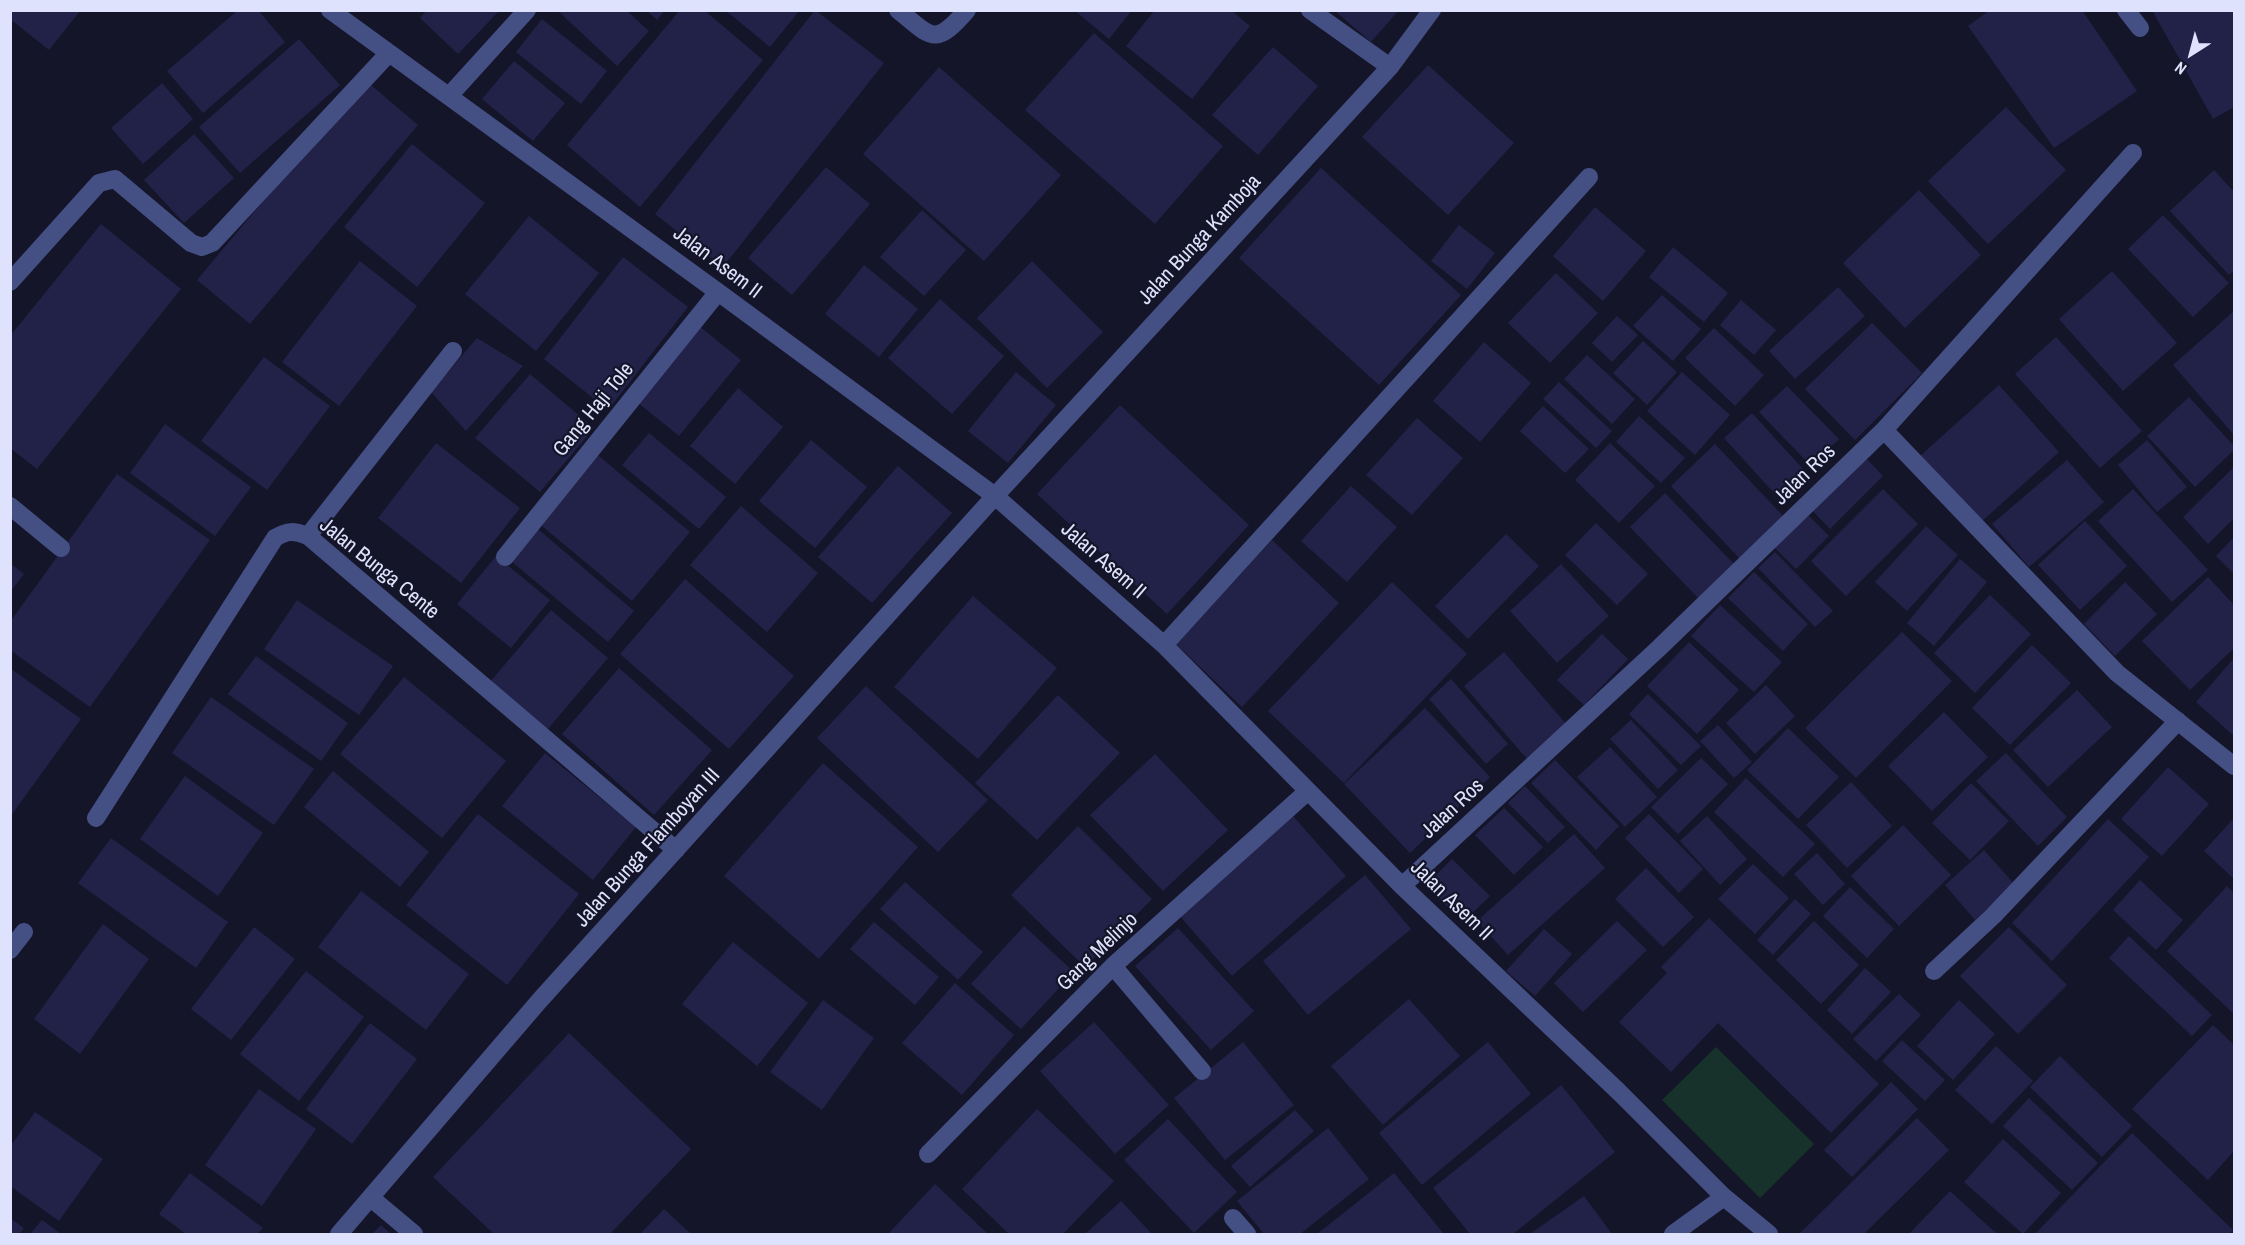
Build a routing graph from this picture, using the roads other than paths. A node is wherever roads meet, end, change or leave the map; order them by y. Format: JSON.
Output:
{"nodes":[{"id":1,"x":330,"y":10,"type":"edge"},
{"id":2,"x":527,"y":10,"type":"edge"},
{"id":3,"x":898,"y":10,"type":"edge"},
{"id":4,"x":967,"y":10,"type":"edge"},
{"id":5,"x":1310,"y":10,"type":"edge"},
{"id":6,"x":1432,"y":10,"type":"edge"},
{"id":7,"x":2126,"y":10,"type":"edge"},
{"id":8,"x":2140,"y":28,"type":"dead end"},
{"id":9,"x":389,"y":53,"type":"junction"},
{"id":10,"x":1390,"y":67,"type":"junction"},
{"id":11,"x":450,"y":96,"type":"junction"},
{"id":12,"x":2133,"y":153,"type":"dead end"},
{"id":13,"x":1589,"y":177,"type":"dead end"},
{"id":14,"x":10,"y":282,"type":"edge"},
{"id":15,"x":718,"y":292,"type":"junction"},
{"id":16,"x":453,"y":351,"type":"dead end"},
{"id":17,"x":1884,"y":430,"type":"junction"},
{"id":18,"x":995,"y":496,"type":"junction"},
{"id":19,"x":10,"y":506,"type":"edge"},
{"id":20,"x":308,"y":536,"type":"junction"},
{"id":21,"x":61,"y":548,"type":"dead end"},
{"id":22,"x":505,"y":557,"type":"dead end"},
{"id":23,"x":1164,"y":645,"type":"junction"},
{"id":24,"x":2178,"y":721,"type":"junction"},
{"id":25,"x":2235,"y":766,"type":"edge"},
{"id":26,"x":1308,"y":791,"type":"junction"},
{"id":27,"x":96,"y":818,"type":"dead end"},
{"id":28,"x":676,"y":850,"type":"junction"},
{"id":29,"x":1402,"y":886,"type":"junction"},
{"id":30,"x":24,"y":933,"type":"dead end"},
{"id":31,"x":10,"y":950,"type":"edge"},
{"id":32,"x":1113,"y":966,"type":"junction"},
{"id":33,"x":1934,"y":971,"type":"dead end"},
{"id":34,"x":1202,"y":1071,"type":"dead end"},
{"id":35,"x":928,"y":1154,"type":"dead end"},
{"id":36,"x":1724,"y":1197,"type":"junction"},
{"id":37,"x":370,"y":1198,"type":"junction"},
{"id":38,"x":1233,"y":1218,"type":"dead end"},
{"id":39,"x":339,"y":1234,"type":"edge"},
{"id":40,"x":414,"y":1234,"type":"edge"},
{"id":41,"x":1247,"y":1234,"type":"edge"},
{"id":42,"x":1673,"y":1234,"type":"edge"},
{"id":43,"x":1769,"y":1234,"type":"edge"}],
"edges":[{"from":1,"to":9,"type":"street","name":"Jalan Asem II"},
{"from":2,"to":11,"type":"street"},
{"from":3,"to":4,"type":"street"},
{"from":5,"to":10,"type":"street"},
{"from":6,"to":10,"type":"street","name":"Jalan Bunga Kamboja"},
{"from":7,"to":8,"type":"street"},
{"from":9,"to":11,"type":"street","name":"Jalan Asem II"},
{"from":9,"to":14,"type":"street"},
{"from":10,"to":18,"type":"street","name":"Jalan Bunga Kamboja"},
{"from":11,"to":15,"type":"street","name":"Jalan Asem II"},
{"from":12,"to":17,"type":"street","name":"Jalan Ros"},
{"from":13,"to":23,"type":"street"},
{"from":15,"to":18,"type":"street","name":"Jalan Asem II"},
{"from":15,"to":22,"type":"street","name":"Gang Haji Tole"},
{"from":16,"to":20,"type":"street"},
{"from":17,"to":24,"type":"street"},
{"from":17,"to":29,"type":"street","name":"Jalan Ros"},
{"from":18,"to":23,"type":"street","name":"Jalan Asem II"},
{"from":18,"to":28,"type":"street","name":"Jalan Bunga Flamboyan III"},
{"from":19,"to":21,"type":"street"},
{"from":20,"to":27,"type":"street","name":"Jalan Bunga Cente"},
{"from":20,"to":28,"type":"street","name":"Jalan Bunga Cente"},
{"from":23,"to":26,"type":"street","name":"Jalan Asem II"},
{"from":24,"to":25,"type":"street"},
{"from":24,"to":33,"type":"street"},
{"from":26,"to":29,"type":"street","name":"Jalan Asem II"},
{"from":26,"to":32,"type":"street","name":"Gang Melinjo"},
{"from":28,"to":37,"type":"street","name":"Jalan Bunga Flamboyan III"},
{"from":29,"to":36,"type":"street","name":"Jalan Asem II"},
{"from":30,"to":31,"type":"street"},
{"from":32,"to":34,"type":"street"},
{"from":32,"to":35,"type":"street","name":"Gang Melinjo"},
{"from":36,"to":42,"type":"street"},
{"from":36,"to":43,"type":"street","name":"Jalan Asem II"},
{"from":37,"to":39,"type":"street","name":"Jalan Bunga Flamboyan III"},
{"from":37,"to":40,"type":"street"},
{"from":38,"to":41,"type":"street"}]}
